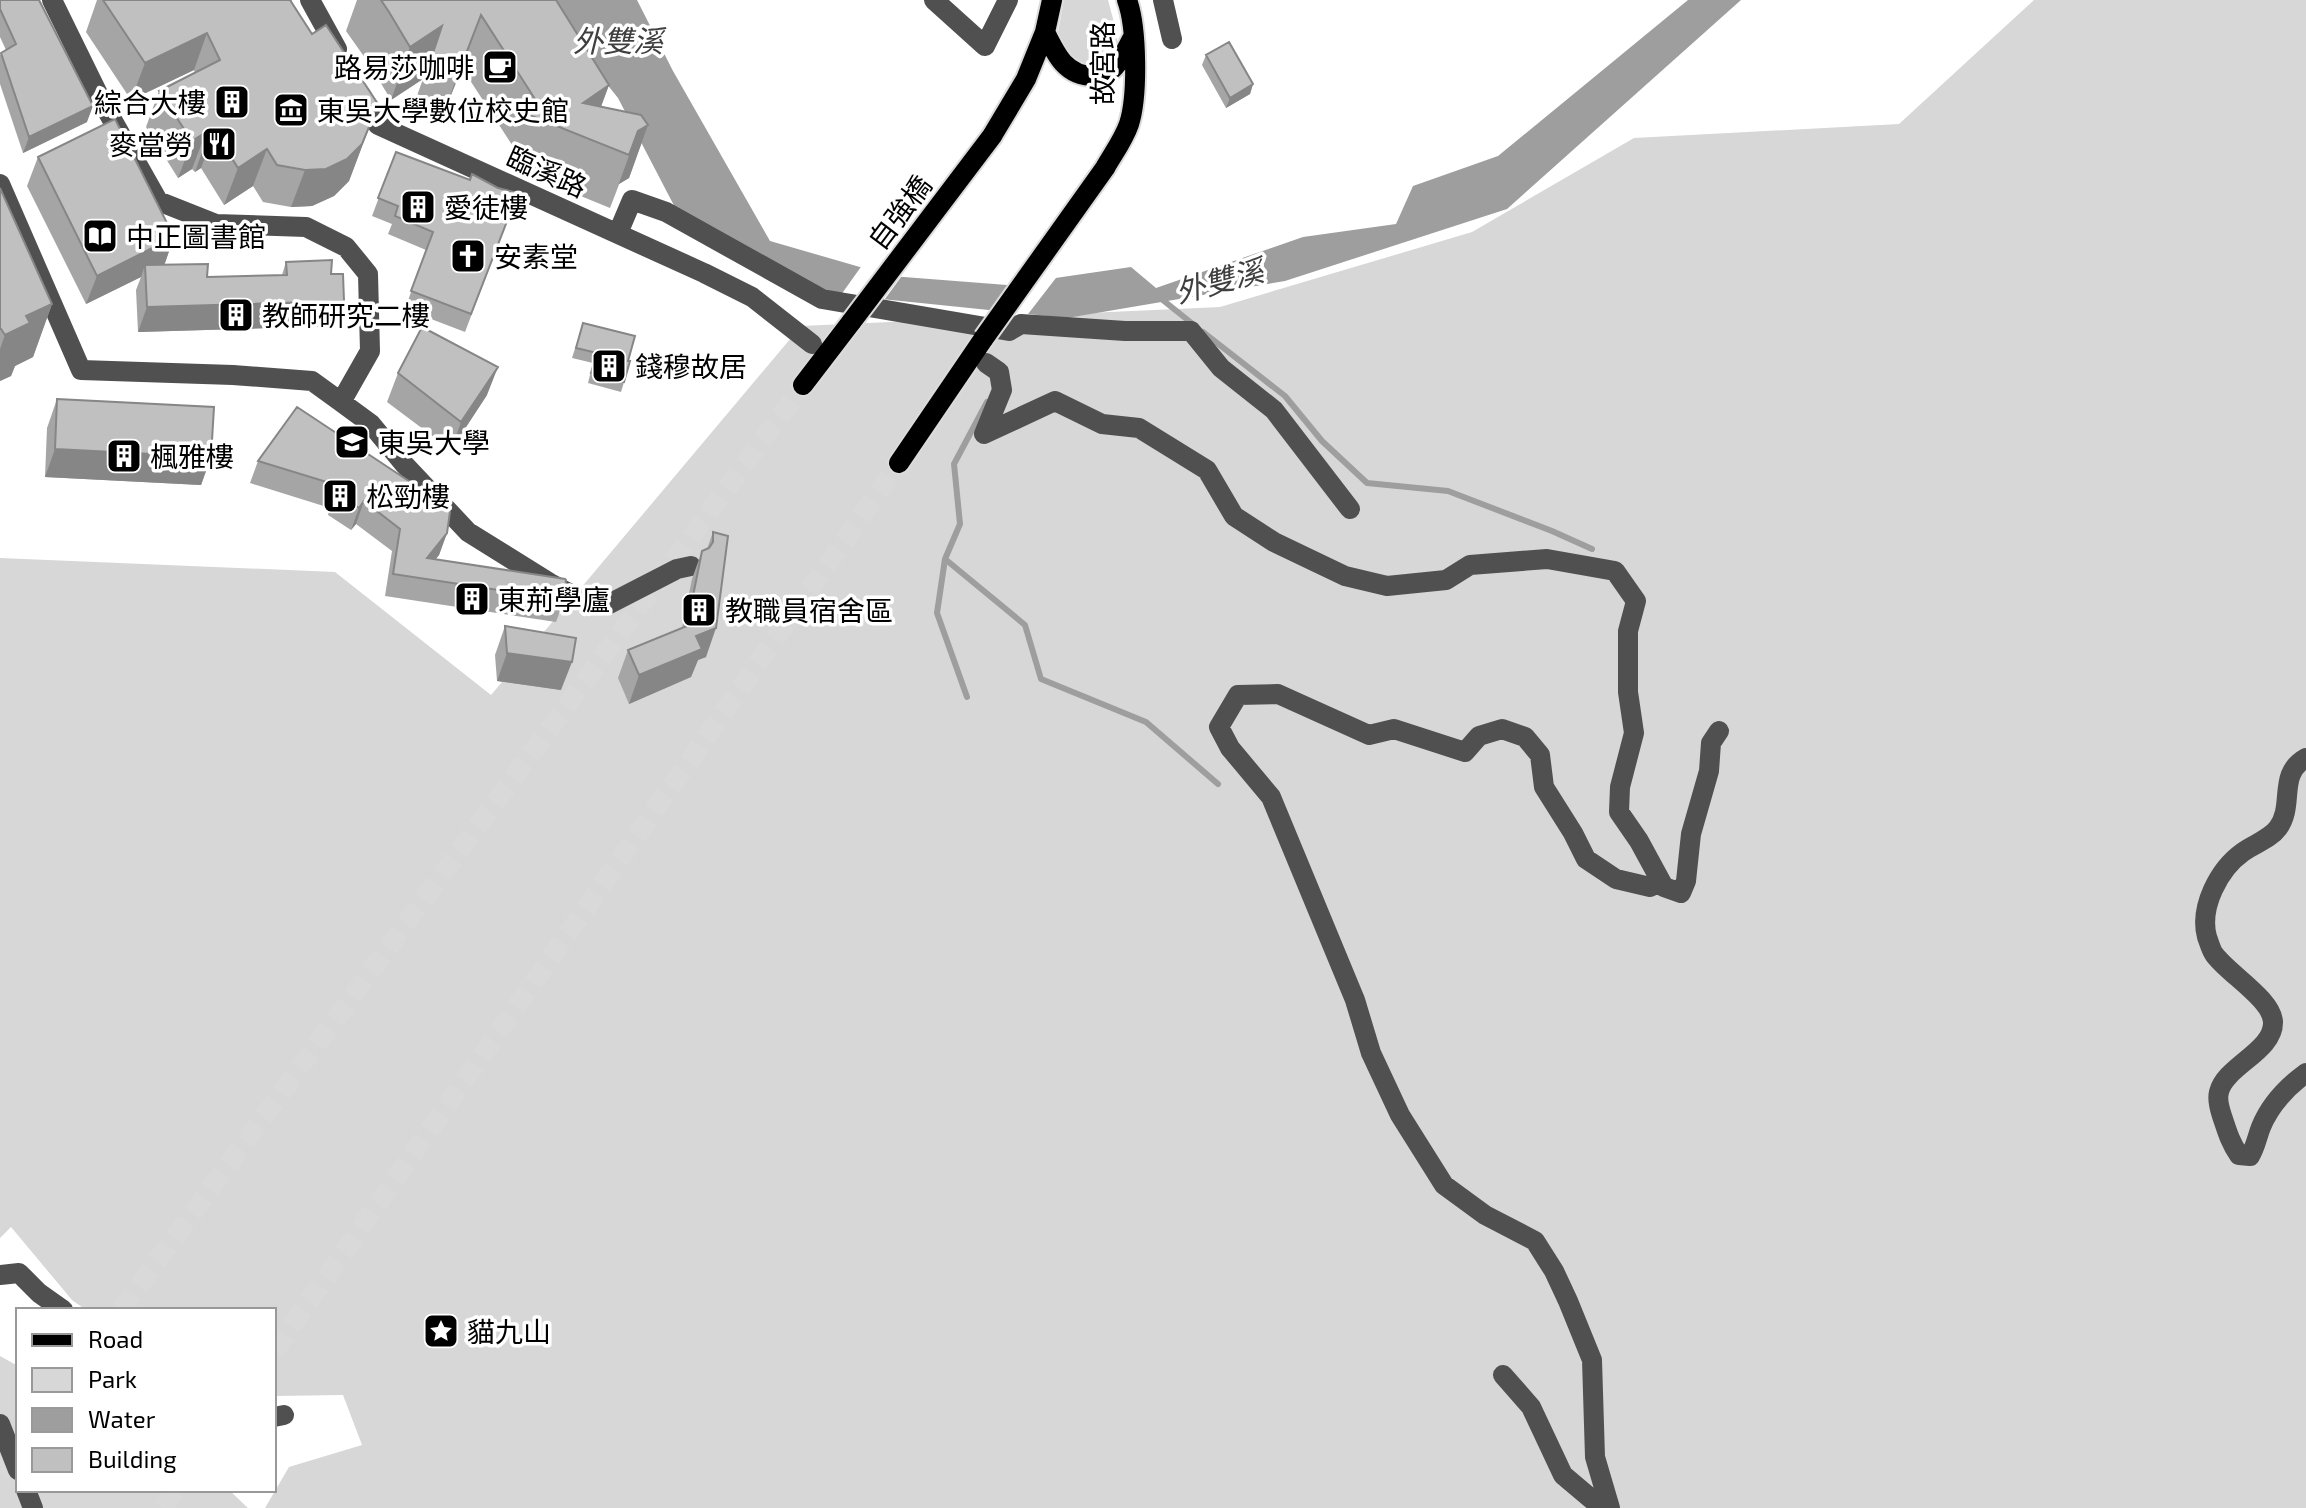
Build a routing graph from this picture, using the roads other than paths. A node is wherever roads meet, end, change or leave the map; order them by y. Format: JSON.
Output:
{"nodes":[{"id":1,"x":52,"y":0,"type":"edge"},
{"id":2,"x":310,"y":0,"type":"edge"},
{"id":3,"x":934,"y":0,"type":"edge"},
{"id":4,"x":1008,"y":0,"type":"edge"},
{"id":5,"x":1052,"y":0,"type":"edge"},
{"id":6,"x":1163,"y":0,"type":"edge"},
{"id":7,"x":1130,"y":3,"type":"edge"},
{"id":8,"x":1045,"y":32,"type":"junction"},
{"id":9,"x":1133,"y":37,"type":"junction"},
{"id":10,"x":1172,"y":39,"type":"dead end"},
{"id":11,"x":992,"y":136,"type":"joint"},
{"id":12,"x":0,"y":184,"type":"edge"},
{"id":13,"x":618,"y":233,"type":"junction"},
{"id":14,"x":812,"y":344,"type":"dead end"},
{"id":15,"x":986,"y":363,"type":"dead end"},
{"id":16,"x":803,"y":385,"type":"tunnel mouth"},
{"id":17,"x":341,"y":402,"type":"junction"},
{"id":18,"x":899,"y":463,"type":"tunnel mouth"},
{"id":19,"x":1350,"y":509,"type":"dead end"},
{"id":20,"x":691,"y":566,"type":"dead end"},
{"id":21,"x":1719,"y":731,"type":"dead end"},
{"id":22,"x":2306,"y":758,"type":"edge"},
{"id":23,"x":1661,"y":882,"type":"junction"},
{"id":24,"x":2306,"y":1073,"type":"edge"},
{"id":25,"x":0,"y":1275,"type":"edge"},
{"id":26,"x":60,"y":1308,"type":"edge"},
{"id":27,"x":1503,"y":1375,"type":"dead end"},
{"id":28,"x":0,"y":1424,"type":"edge"},
{"id":29,"x":16,"y":1465,"type":"edge"},
{"id":30,"x":1602,"y":1508,"type":"edge"},
{"id":31,"x":1610,"y":1508,"type":"edge"}],
"edges":[{"from":1,"to":17,"type":"street"},
{"from":2,"to":13,"type":"street","name":"臨溪路"},
{"from":3,"to":4,"type":"street"},
{"from":5,"to":8,"type":"main road","name":"故宮路"},
{"from":6,"to":10,"type":"street"},
{"from":7,"to":9,"type":"main road","name":"故宮路"},
{"from":8,"to":9,"type":"main road"},
{"from":8,"to":11,"type":"main road","name":"故宮路"},
{"from":9,"to":18,"type":"main road","name":"故宮路","bridge":true},
{"from":11,"to":16,"type":"main road","name":"自強橋","bridge":true},
{"from":12,"to":17,"type":"street"},
{"from":13,"to":14,"type":"street","name":"臨溪路"},
{"from":13,"to":19,"type":"street"},
{"from":15,"to":23,"type":"street"},
{"from":17,"to":20,"type":"street"},
{"from":21,"to":23,"type":"street"},
{"from":22,"to":24,"type":"street"},
{"from":23,"to":31,"type":"street"},
{"from":25,"to":26,"type":"street"},
{"from":27,"to":30,"type":"street"},
{"from":28,"to":29,"type":"street"}]}
